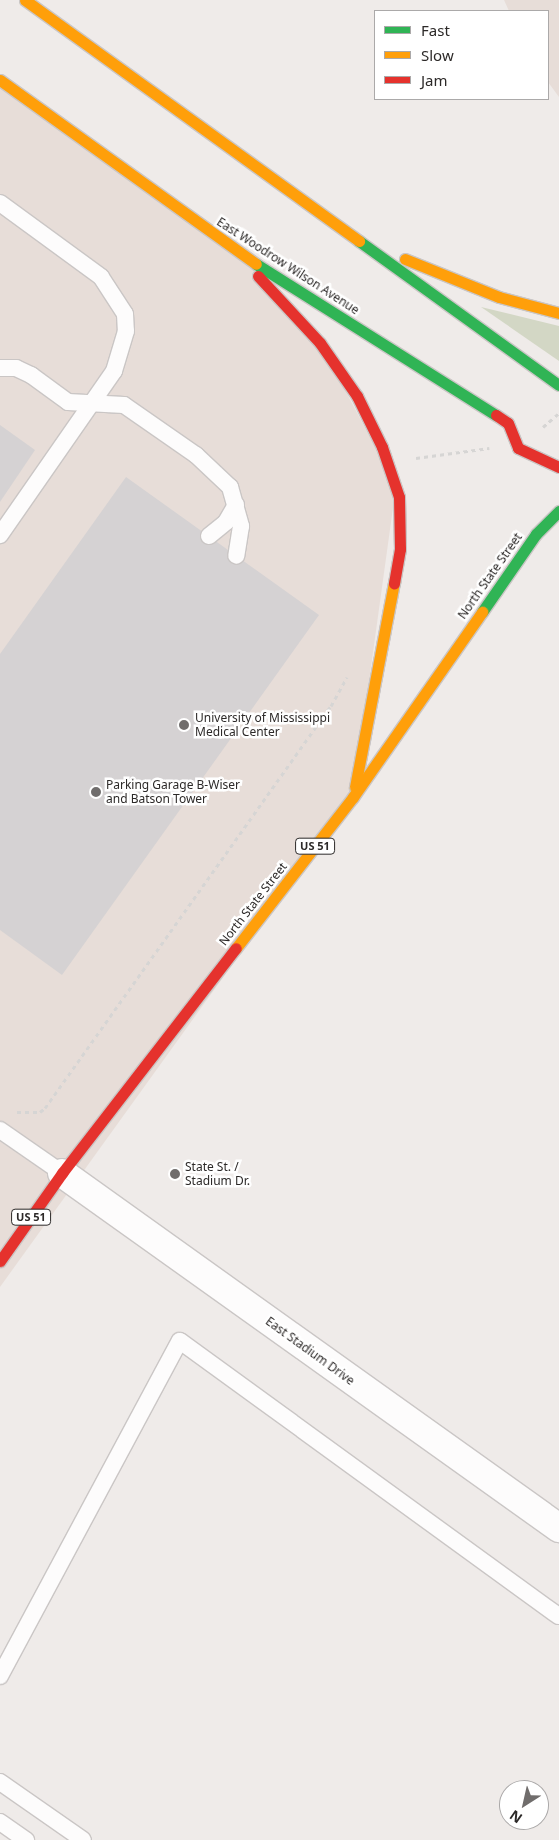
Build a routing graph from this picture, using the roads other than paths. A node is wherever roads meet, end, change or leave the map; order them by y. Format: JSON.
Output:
{"nodes":[{"id":1,"x":25,"y":0,"type":"edge"},
{"id":2,"x":0,"y":80,"type":"edge"},
{"id":3,"x":0,"y":203,"type":"edge"},
{"id":4,"x":360,"y":239,"type":"junction"},
{"id":5,"x":233,"y":249,"type":"junction"},
{"id":6,"x":559,"y":313,"type":"edge"},
{"id":7,"x":0,"y":368,"type":"edge"},
{"id":8,"x":559,"y":386,"type":"edge"},
{"id":9,"x":90,"y":405,"type":"junction"},
{"id":10,"x":559,"y":467,"type":"edge"},
{"id":11,"x":236,"y":506,"type":"junction"},
{"id":12,"x":559,"y":511,"type":"edge"},
{"id":13,"x":0,"y":534,"type":"edge"},
{"id":14,"x":209,"y":536,"type":"dead end"},
{"id":15,"x":236,"y":556,"type":"dead end"},
{"id":16,"x":353,"y":797,"type":"junction"},
{"id":17,"x":0,"y":1130,"type":"edge"},
{"id":18,"x":62,"y":1173,"type":"junction"},
{"id":19,"x":0,"y":1261,"type":"edge"},
{"id":20,"x":559,"y":1528,"type":"edge"},
{"id":21,"x":559,"y":1616,"type":"edge"},
{"id":22,"x":0,"y":1676,"type":"edge"},
{"id":23,"x":0,"y":1782,"type":"edge"},
{"id":24,"x":0,"y":1822,"type":"edge"},
{"id":25,"x":24,"y":1839,"type":"edge"},
{"id":26,"x":83,"y":1840,"type":"edge"}],
"edges":[{"from":1,"to":4,"type":"main road"},
{"from":2,"to":5,"type":"main road","name":"East Woodrow Wilson Avenue"},
{"from":3,"to":9,"type":"lane"},
{"from":4,"to":6,"type":"main road"},
{"from":4,"to":8,"type":"main road"},
{"from":5,"to":10,"type":"main road","name":"East Woodrow Wilson Avenue"},
{"from":5,"to":16,"type":"main road"},
{"from":7,"to":9,"type":"lane"},
{"from":9,"to":11,"type":"lane"},
{"from":9,"to":13,"type":"lane"},
{"from":11,"to":14,"type":"lane"},
{"from":11,"to":15,"type":"lane"},
{"from":12,"to":16,"type":"main road","name":"North State Street","number":"US 51"},
{"from":16,"to":18,"type":"main road","name":"North State Street","number":"US 51"},
{"from":17,"to":18,"type":"lane"},
{"from":18,"to":19,"type":"main road","name":"North State Street","number":"US 51"},
{"from":18,"to":20,"type":"street","name":"East Stadium Drive"},
{"from":21,"to":22,"type":"lane"},
{"from":23,"to":26,"type":"lane"},
{"from":24,"to":25,"type":"lane"}]}
